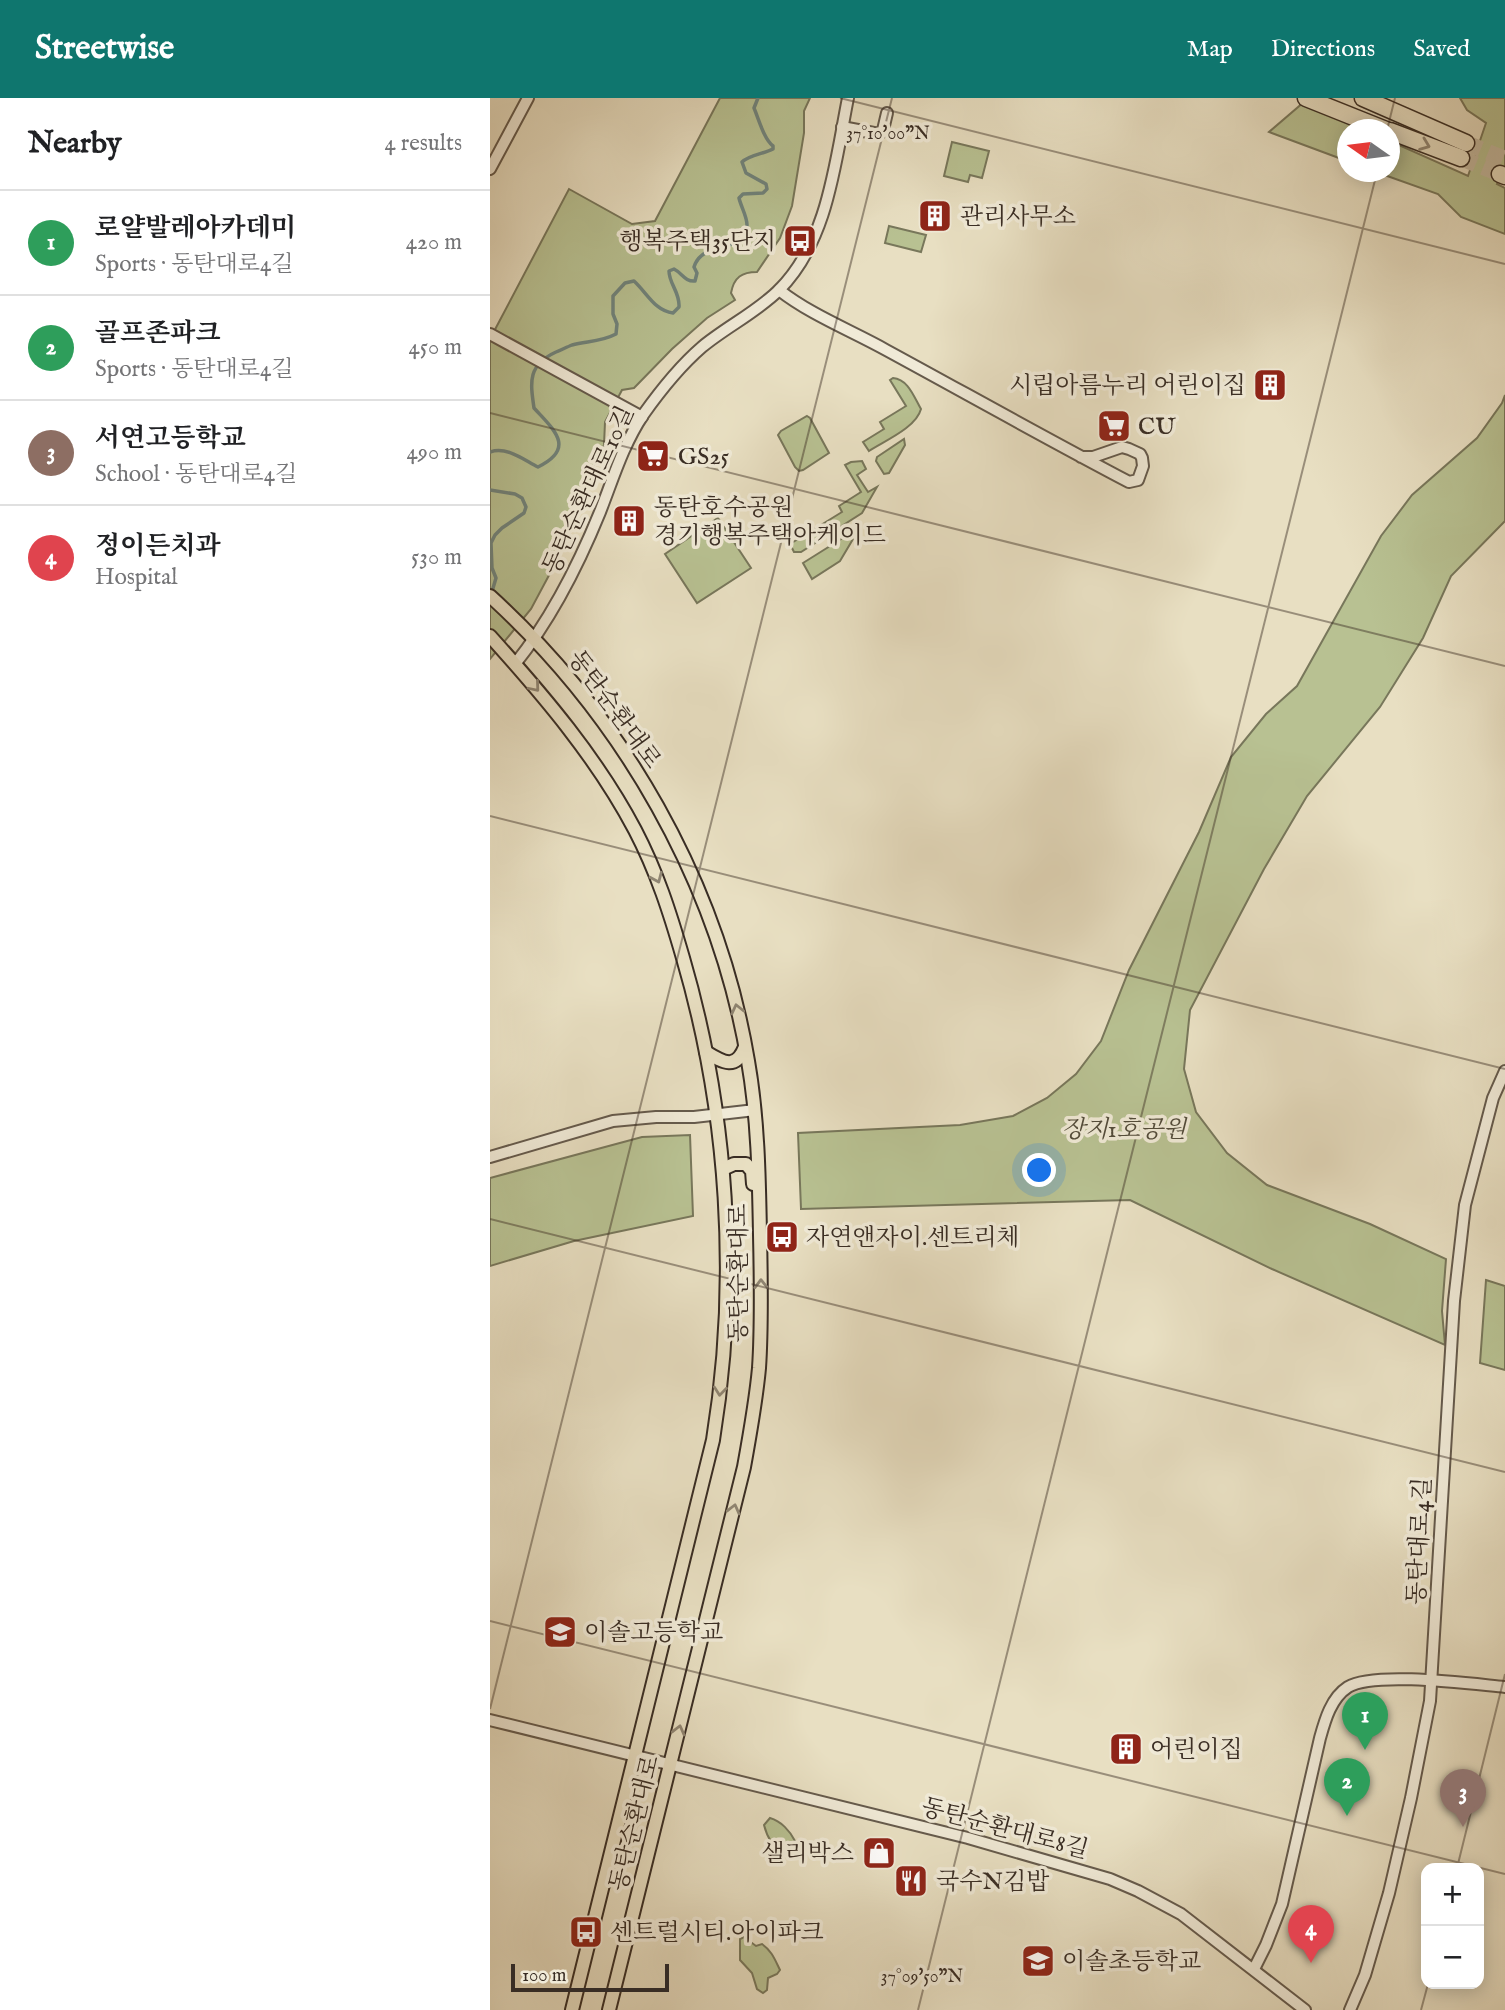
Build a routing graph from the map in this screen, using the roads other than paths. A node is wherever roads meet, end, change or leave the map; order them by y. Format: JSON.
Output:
{"nodes":[{"id":1,"x":528,"y":98,"type":"edge"},
{"id":2,"x":848,"y":98,"type":"edge"},
{"id":3,"x":1306,"y":98,"type":"edge"},
{"id":4,"x":1363,"y":98,"type":"edge"},
{"id":5,"x":887,"y":114,"type":"dead end"},
{"id":6,"x":1360,"y":119,"type":"edge"},
{"id":7,"x":842,"y":127,"type":"junction"},
{"id":8,"x":1400,"y":133,"type":"edge"},
{"id":9,"x":490,"y":169,"type":"edge"},
{"id":10,"x":779,"y":290,"type":"junction"},
{"id":11,"x":490,"y":334,"type":"edge"},
{"id":12,"x":642,"y":416,"type":"junction"},
{"id":13,"x":1081,"y":457,"type":"junction"},
{"id":14,"x":490,"y":596,"type":"edge"},
{"id":15,"x":490,"y":636,"type":"edge"},
{"id":16,"x":535,"y":639,"type":"junction"},
{"id":17,"x":515,"y":664,"type":"junction"},
{"id":18,"x":745,"y":1047,"type":"junction"},
{"id":19,"x":706,"y":1052,"type":"junction"},
{"id":20,"x":1504,"y":1077,"type":"edge"},
{"id":21,"x":755,"y":1110,"type":"junction"},
{"id":22,"x":717,"y":1115,"type":"junction"},
{"id":23,"x":490,"y":1157,"type":"edge"},
{"id":24,"x":723,"y":1169,"type":"junction"},
{"id":25,"x":760,"y":1218,"type":"junction"},
{"id":26,"x":1432,"y":1681,"type":"junction"},
{"id":27,"x":1505,"y":1687,"type":"edge"},
{"id":28,"x":490,"y":1720,"type":"edge"},
{"id":29,"x":636,"y":1756,"type":"junction"},
{"id":30,"x":664,"y":1763,"type":"junction"},
{"id":31,"x":1254,"y":1969,"type":"junction"},
{"id":32,"x":572,"y":2010,"type":"edge"},
{"id":33,"x":609,"y":2010,"type":"edge"},
{"id":34,"x":1306,"y":2010,"type":"edge"},
{"id":35,"x":1350,"y":2010,"type":"edge"}],
"edges":[{"from":1,"to":9,"type":"street"},
{"from":2,"to":7,"type":"street","name":"동탄순환대로10길"},
{"from":3,"to":6,"type":"highway"},
{"from":8,"to":4,"type":"highway","one_way":true},
{"from":5,"to":7,"type":"street"},
{"from":7,"to":10,"type":"street","name":"동탄순환대로10길"},
{"from":10,"to":12,"type":"street","name":"동탄순환대로10길"},
{"from":10,"to":13,"type":"street"},
{"from":11,"to":12,"type":"street"},
{"from":12,"to":16,"type":"street","name":"동탄순환대로10길"},
{"from":13,"to":13,"type":"street"},
{"from":14,"to":16,"type":"main road","name":"동탄순환대로"},
{"from":15,"to":17,"type":"main road","name":"동탄순환대로"},
{"from":16,"to":17,"type":"street","name":"동탄순환대로10길"},
{"from":18,"to":16,"type":"main road","name":"동탄순환대로","one_way":true},
{"from":17,"to":19,"type":"main road","name":"동탄순환대로","one_way":true},
{"from":18,"to":19,"type":"main road"},
{"from":18,"to":21,"type":"main road","name":"동탄순환대로"},
{"from":19,"to":22,"type":"main road","name":"동탄순환대로"},
{"from":20,"to":26,"type":"street","name":"동탄대로4길"},
{"from":21,"to":22,"type":"street"},
{"from":21,"to":25,"type":"main road","name":"동탄순환대로"},
{"from":22,"to":23,"type":"street"},
{"from":22,"to":24,"type":"main road","name":"동탄순환대로"},
{"from":24,"to":25,"type":"main road"},
{"from":24,"to":29,"type":"main road","name":"동탄순환대로","one_way":true},
{"from":30,"to":25,"type":"main road","name":"동탄순환대로","one_way":true},
{"from":26,"to":27,"type":"street"},
{"from":26,"to":31,"type":"street"},
{"from":26,"to":35,"type":"street","name":"동탄대로4길"},
{"from":28,"to":29,"type":"street","name":"동탄순환대로8길"},
{"from":29,"to":30,"type":"street","name":"동탄순환대로8길"},
{"from":29,"to":32,"type":"main road","name":"동탄순환대로"},
{"from":30,"to":31,"type":"street","name":"동탄순환대로8길"},
{"from":30,"to":33,"type":"main road","name":"동탄순환대로"},
{"from":31,"to":34,"type":"street","name":"동탄순환대로8길"}]}
